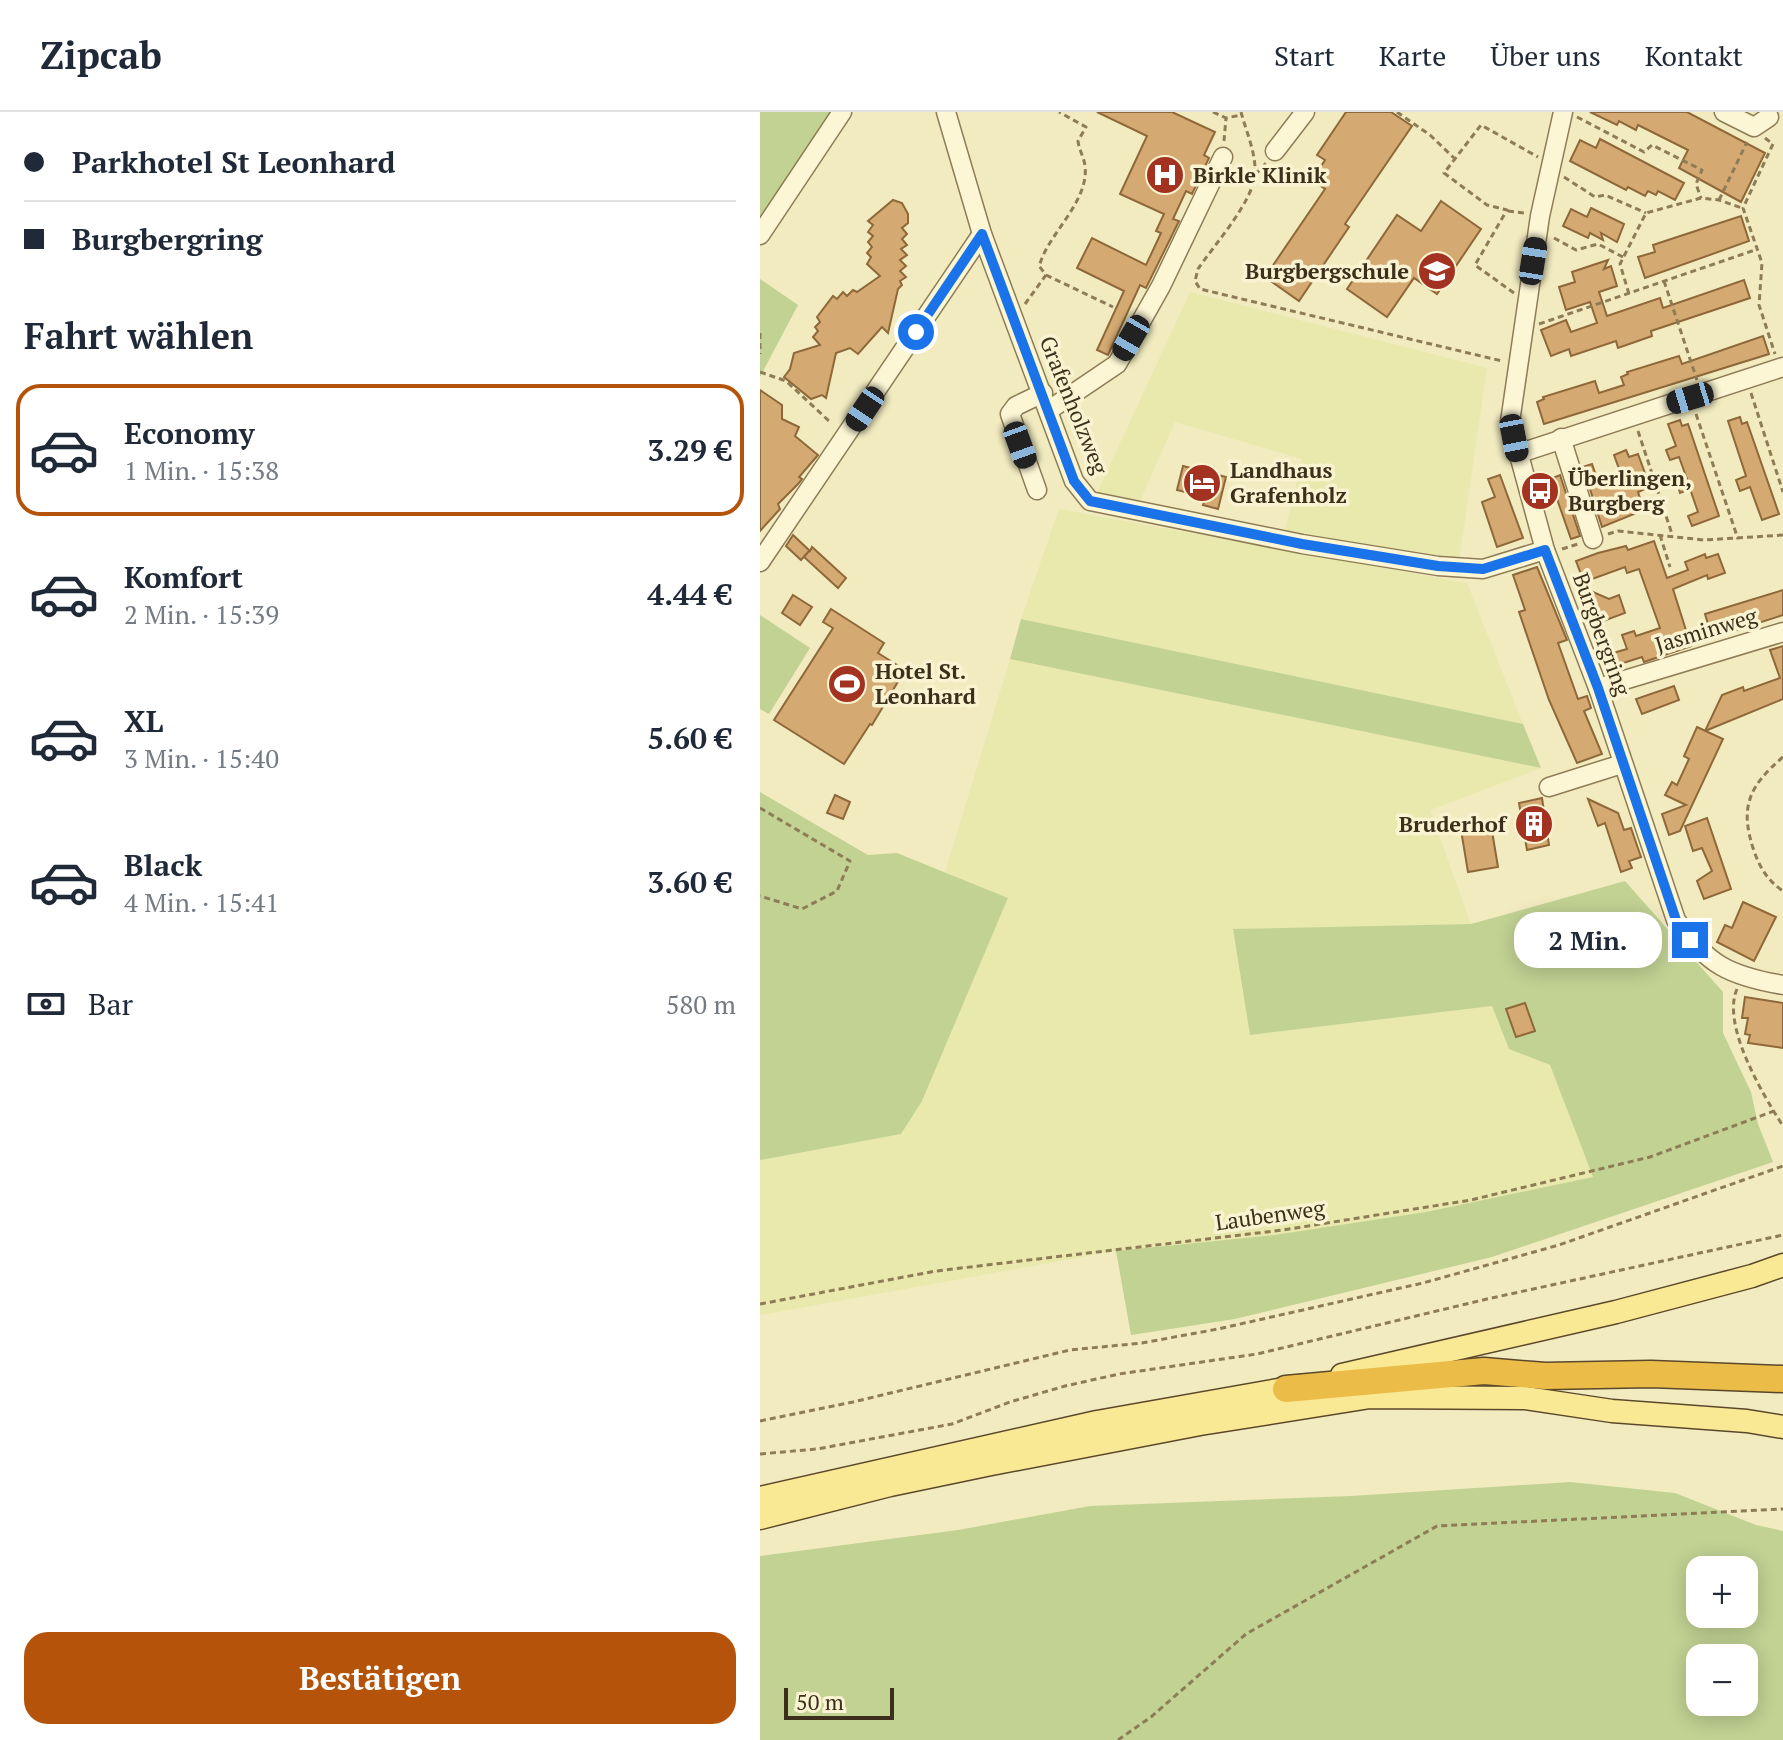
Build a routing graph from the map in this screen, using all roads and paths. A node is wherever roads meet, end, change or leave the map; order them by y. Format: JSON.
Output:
{"nodes":[{"id":1,"x":842,"y":112,"type":"edge"},
{"id":2,"x":946,"y":112,"type":"edge"},
{"id":3,"x":1059,"y":112,"type":"edge"},
{"id":4,"x":1213,"y":112,"type":"edge"},
{"id":5,"x":1305,"y":112,"type":"edge"},
{"id":6,"x":1397,"y":112,"type":"edge"},
{"id":7,"x":1724,"y":112,"type":"edge"},
{"id":8,"x":1241,"y":113,"type":"edge"},
{"id":9,"x":1226,"y":118,"type":"junction"},
{"id":10,"x":1563,"y":118,"type":"edge"},
{"id":11,"x":1762,"y":122,"type":"junction"},
{"id":12,"x":1275,"y":151,"type":"dead end"},
{"id":13,"x":1223,"y":157,"type":"joint"},
{"id":14,"x":1454,"y":158,"type":"junction"},
{"id":15,"x":1540,"y":159,"type":"dead end"},
{"id":16,"x":1546,"y":185,"type":"junction"},
{"id":17,"x":1701,"y":198,"type":"junction"},
{"id":18,"x":1719,"y":200,"type":"junction"},
{"id":19,"x":1743,"y":208,"type":"junction"},
{"id":20,"x":1646,"y":213,"type":"junction"},
{"id":21,"x":1537,"y":230,"type":"junction"},
{"id":22,"x":982,"y":234,"type":"junction"},
{"id":23,"x":760,"y":235,"type":"edge"},
{"id":24,"x":1755,"y":250,"type":"junction"},
{"id":25,"x":1623,"y":257,"type":"junction"},
{"id":26,"x":1046,"y":275,"type":"junction"},
{"id":27,"x":1664,"y":281,"type":"junction"},
{"id":28,"x":1629,"y":294,"type":"junction"},
{"id":29,"x":1526,"y":302,"type":"junction"},
{"id":30,"x":1113,"y":307,"type":"dead end"},
{"id":31,"x":1014,"y":320,"type":"junction"},
{"id":32,"x":1554,"y":320,"type":"dead end"},
{"id":33,"x":760,"y":333,"type":"edge"},
{"id":34,"x":760,"y":354,"type":"edge"},
{"id":35,"x":1519,"y":368,"type":"junction"},
{"id":36,"x":1781,"y":368,"type":"edge"},
{"id":37,"x":760,"y":372,"type":"edge"},
{"id":38,"x":1747,"y":381,"type":"junction"},
{"id":39,"x":1696,"y":396,"type":"junction"},
{"id":40,"x":1046,"y":401,"type":"junction"},
{"id":41,"x":1634,"y":416,"type":"junction"},
{"id":42,"x":829,"y":421,"type":"dead end"},
{"id":43,"x":1561,"y":438,"type":"junction"},
{"id":44,"x":1517,"y":454,"type":"junction"},
{"id":45,"x":1037,"y":490,"type":"dead end"},
{"id":46,"x":1783,"y":492,"type":"edge"},
{"id":47,"x":1660,"y":535,"type":"junction"},
{"id":48,"x":1783,"y":535,"type":"edge"},
{"id":49,"x":1672,"y":536,"type":"junction"},
{"id":50,"x":1593,"y":539,"type":"junction"},
{"id":51,"x":1738,"y":539,"type":"junction"},
{"id":52,"x":1546,"y":552,"type":"junction"},
{"id":53,"x":764,"y":557,"type":"edge"},
{"id":54,"x":1670,"y":567,"type":"dead end"},
{"id":55,"x":1783,"y":632,"type":"edge"},
{"id":56,"x":1598,"y":688,"type":"junction"},
{"id":57,"x":1783,"y":757,"type":"edge"},
{"id":58,"x":1622,"y":764,"type":"junction"},
{"id":59,"x":1549,"y":787,"type":"dead end"},
{"id":60,"x":760,"y":808,"type":"edge"},
{"id":61,"x":1783,"y":891,"type":"edge"},
{"id":62,"x":760,"y":894,"type":"edge"},
{"id":63,"x":1742,"y":978,"type":"junction"},
{"id":64,"x":1783,"y":985,"type":"edge"},
{"id":65,"x":1774,"y":1111,"type":"junction"},
{"id":66,"x":1783,"y":1126,"type":"edge"},
{"id":67,"x":1783,"y":1166,"type":"edge"},
{"id":68,"x":1783,"y":1235,"type":"edge"},
{"id":69,"x":1783,"y":1265,"type":"edge"},
{"id":70,"x":760,"y":1304,"type":"edge"},
{"id":71,"x":1545,"y":1376,"type":"junction"},
{"id":72,"x":1783,"y":1379,"type":"edge"},
{"id":73,"x":1286,"y":1389,"type":"junction"},
{"id":74,"x":1370,"y":1397,"type":"junction"},
{"id":75,"x":760,"y":1421,"type":"edge"},
{"id":76,"x":1783,"y":1427,"type":"edge"},
{"id":77,"x":760,"y":1454,"type":"edge"},
{"id":78,"x":760,"y":1498,"type":"edge"},
{"id":79,"x":1783,"y":1509,"type":"edge"},
{"id":80,"x":760,"y":1518,"type":"edge"},
{"id":81,"x":1118,"y":1740,"type":"edge"}],
"edges":[{"from":1,"to":23,"type":"street"},
{"from":2,"to":22,"type":"street","name":"Grafenholzweg"},
{"from":3,"to":26,"type":"path"},
{"from":4,"to":9,"type":"path"},
{"from":5,"to":12,"type":"street"},
{"from":6,"to":14,"type":"path"},
{"from":7,"to":11,"type":"street"},
{"from":8,"to":9,"type":"path"},
{"from":8,"to":35,"type":"path"},
{"from":9,"to":13,"type":"path"},
{"from":10,"to":16,"type":"street","name":"Burgbergring"},
{"from":10,"to":17,"type":"path"},
{"from":11,"to":18,"type":"path"},
{"from":11,"to":19,"type":"path"},
{"from":13,"to":40,"type":"street"},
{"from":14,"to":15,"type":"path"},
{"from":14,"to":29,"type":"path"},
{"from":16,"to":20,"type":"path"},
{"from":16,"to":21,"type":"street","name":"Burgbergring"},
{"from":17,"to":18,"type":"path"},
{"from":17,"to":20,"type":"path"},
{"from":18,"to":19,"type":"path"},
{"from":19,"to":24,"type":"path"},
{"from":20,"to":25,"type":"path"},
{"from":21,"to":25,"type":"path"},
{"from":21,"to":29,"type":"street","name":"Burgbergring"},
{"from":22,"to":31,"type":"street","name":"Grafenholzweg"},
{"from":22,"to":53,"type":"street"},
{"from":24,"to":27,"type":"path"},
{"from":24,"to":36,"type":"path"},
{"from":25,"to":28,"type":"path"},
{"from":26,"to":30,"type":"path"},
{"from":26,"to":31,"type":"path"},
{"from":27,"to":28,"type":"path"},
{"from":27,"to":39,"type":"path"},
{"from":28,"to":32,"type":"path"},
{"from":29,"to":35,"type":"street","name":"Burgbergring"},
{"from":31,"to":40,"type":"street","name":"Grafenholzweg"},
{"from":33,"to":34,"type":"path"},
{"from":35,"to":44,"type":"street","name":"Burgbergring"},
{"from":36,"to":38,"type":"street"},
{"from":37,"to":42,"type":"path"},
{"from":38,"to":39,"type":"street"},
{"from":38,"to":46,"type":"path"},
{"from":39,"to":41,"type":"street"},
{"from":39,"to":51,"type":"path"},
{"from":40,"to":45,"type":"street"},
{"from":40,"to":52,"type":"street","name":"Grafenholzweg"},
{"from":41,"to":43,"type":"street"},
{"from":41,"to":49,"type":"path"},
{"from":43,"to":44,"type":"street"},
{"from":43,"to":50,"type":"street"},
{"from":44,"to":52,"type":"street","name":"Burgbergring"},
{"from":47,"to":49,"type":"path"},
{"from":47,"to":50,"type":"path"},
{"from":47,"to":54,"type":"path"},
{"from":48,"to":51,"type":"path"},
{"from":49,"to":51,"type":"path"},
{"from":50,"to":52,"type":"path"},
{"from":52,"to":56,"type":"street","name":"Burgbergring"},
{"from":55,"to":56,"type":"street","name":"Jasminweg"},
{"from":56,"to":58,"type":"street","name":"Burgbergring"},
{"from":57,"to":61,"type":"path"},
{"from":58,"to":59,"type":"street"},
{"from":58,"to":63,"type":"street","name":"Burgbergring"},
{"from":60,"to":62,"type":"path"},
{"from":63,"to":64,"type":"street","name":"Burgbergring"},
{"from":63,"to":65,"type":"path"},
{"from":65,"to":66,"type":"path"},
{"from":65,"to":70,"type":"path","name":"Laubenweg"},
{"from":67,"to":75,"type":"path"},
{"from":68,"to":77,"type":"path"},
{"from":69,"to":73,"type":"main road"},
{"from":71,"to":72,"type":"highway"},
{"from":71,"to":73,"type":"highway"},
{"from":71,"to":74,"type":"highway"},
{"from":73,"to":78,"type":"main road"},
{"from":74,"to":76,"type":"main road"},
{"from":74,"to":80,"type":"main road"},
{"from":79,"to":81,"type":"path"}]}
